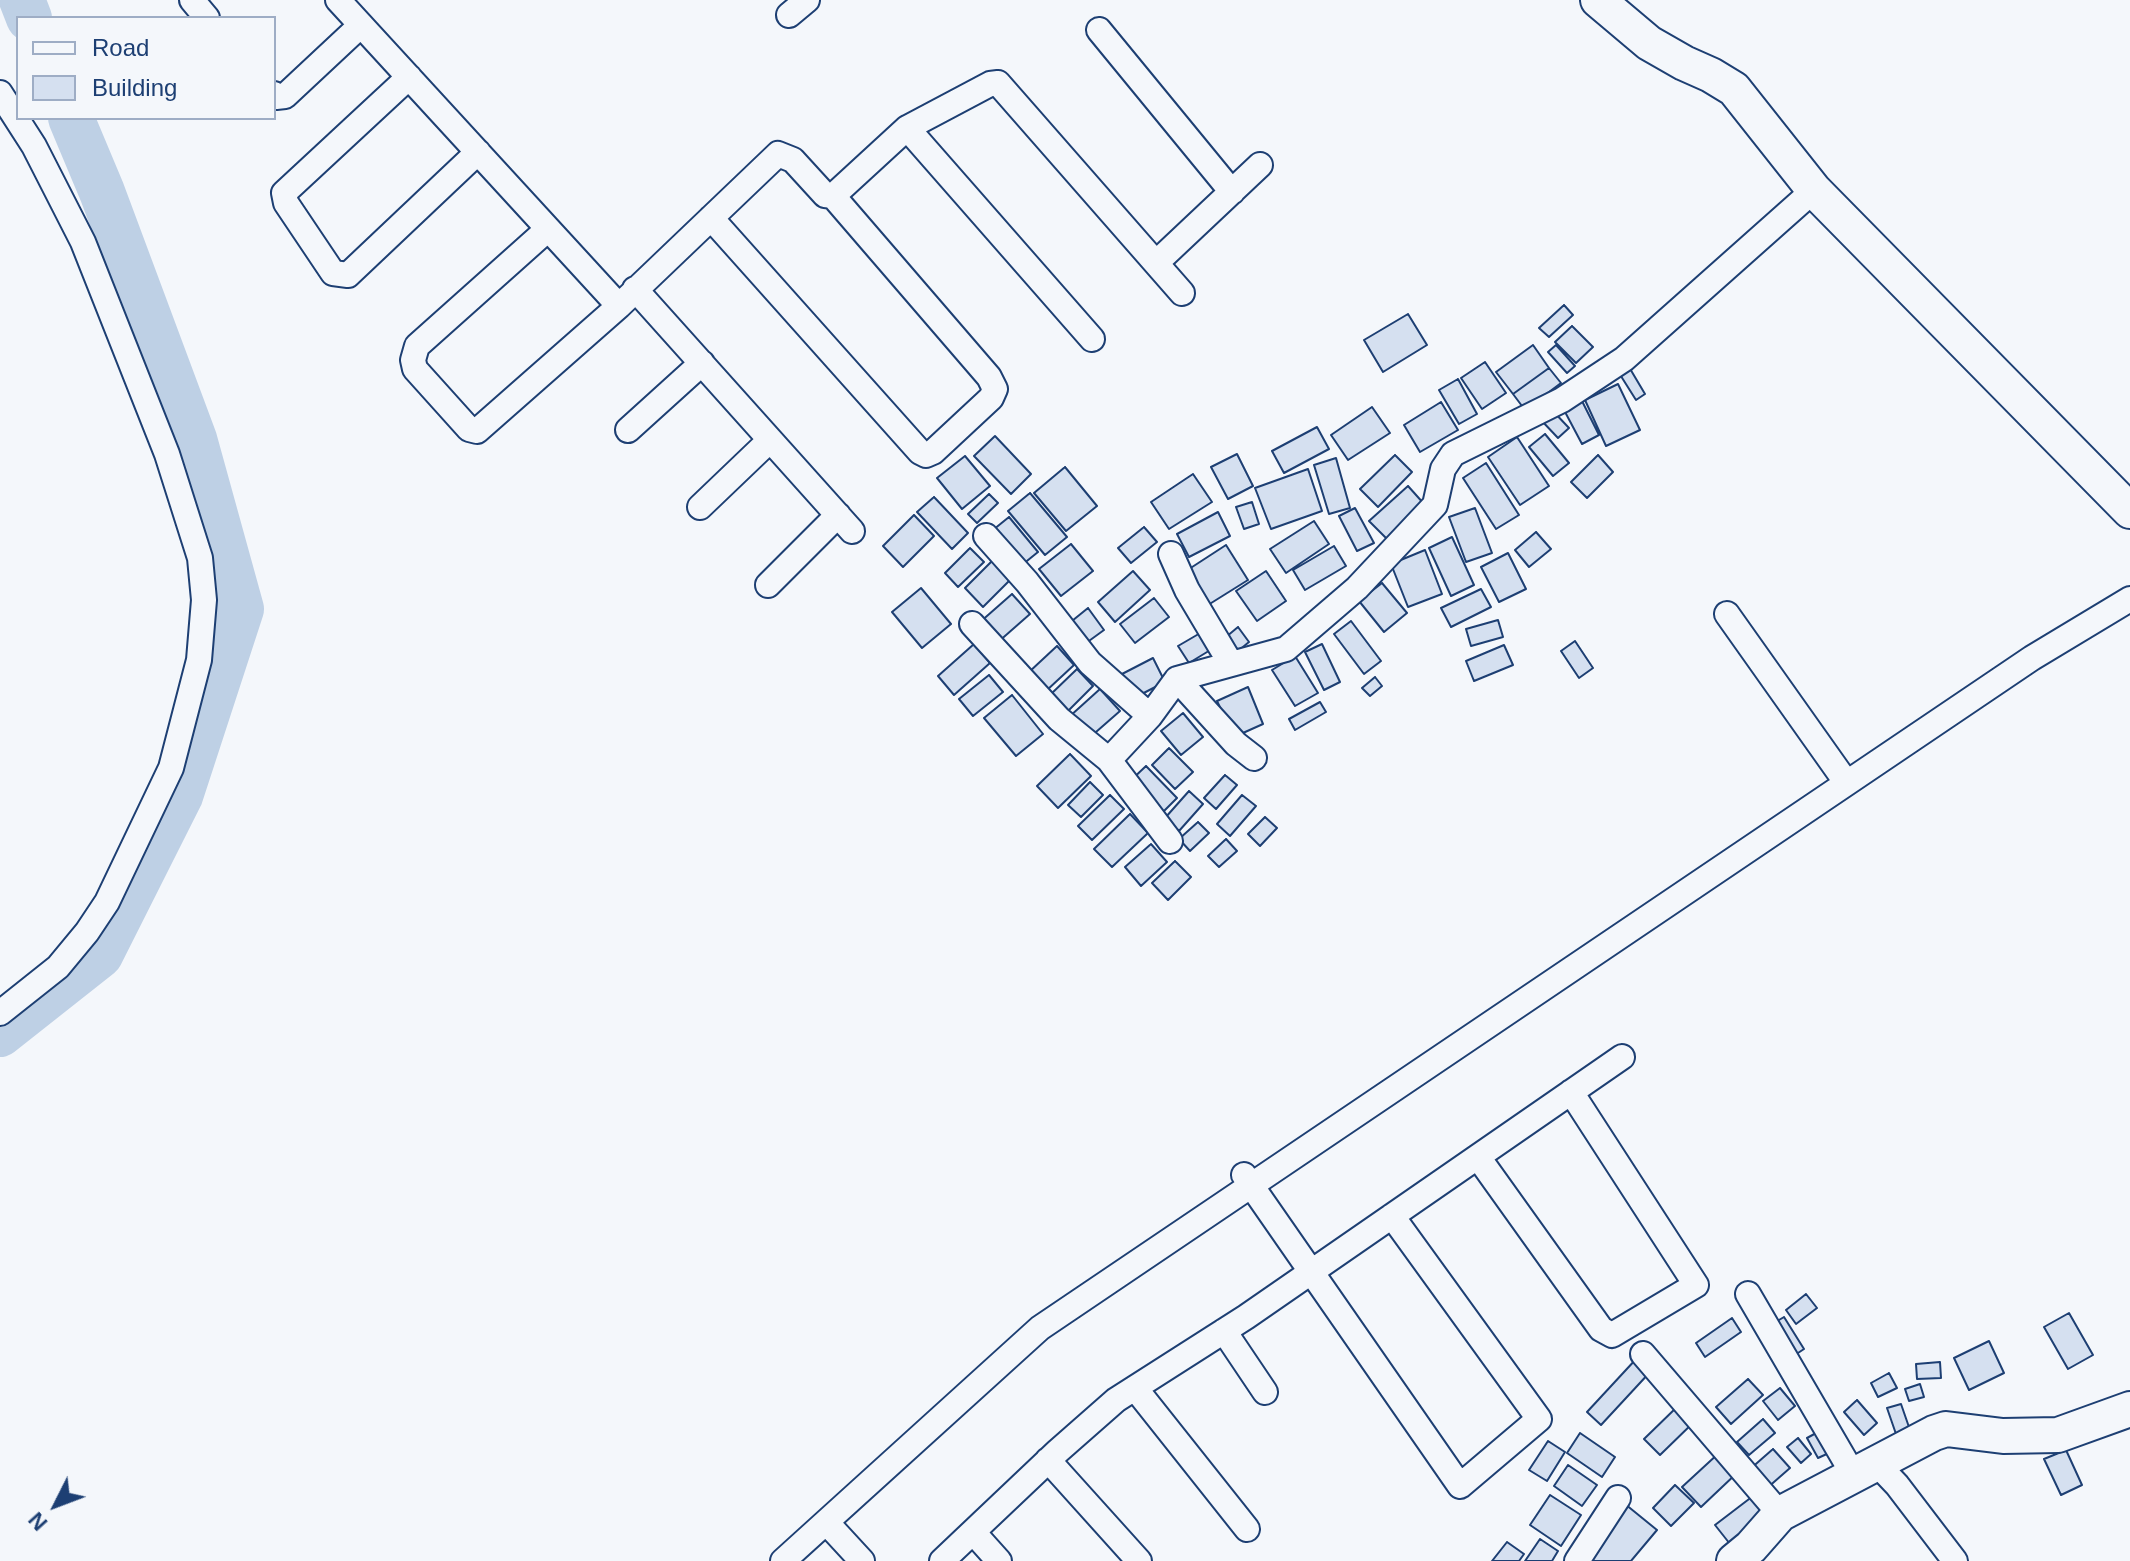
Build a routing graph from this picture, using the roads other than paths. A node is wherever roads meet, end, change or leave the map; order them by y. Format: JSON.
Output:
{"nodes":[{"id":1,"x":192,"y":0,"type":"edge"},
{"id":2,"x":338,"y":0,"type":"edge"},
{"id":3,"x":1598,"y":0,"type":"edge"},
{"id":4,"x":205,"y":16,"type":"edge"},
{"id":5,"x":361,"y":25,"type":"junction"},
{"id":6,"x":1099,"y":30,"type":"dead end"},
{"id":7,"x":409,"y":77,"type":"junction"},
{"id":8,"x":0,"y":93,"type":"edge"},
{"id":9,"x":276,"y":97,"type":"edge"},
{"id":10,"x":16,"y":118,"type":"edge"},
{"id":11,"x":17,"y":120,"type":"edge"},
{"id":12,"x":907,"y":128,"type":"junction"},
{"id":13,"x":478,"y":152,"type":"junction"},
{"id":14,"x":1260,"y":165,"type":"dead end"},
{"id":15,"x":1814,"y":190,"type":"junction"},
{"id":16,"x":1232,"y":192,"type":"junction"},
{"id":17,"x":833,"y":196,"type":"junction"},
{"id":18,"x":711,"y":218,"type":"junction"},
{"id":19,"x":548,"y":229,"type":"junction"},
{"id":20,"x":1156,"y":263,"type":"junction"},
{"id":21,"x":1182,"y":293,"type":"dead end"},
{"id":22,"x":627,"y":298,"type":"junction"},
{"id":23,"x":1092,"y":339,"type":"dead end"},
{"id":24,"x":702,"y":363,"type":"junction"},
{"id":25,"x":628,"y":430,"type":"dead end"},
{"id":26,"x":770,"y":440,"type":"junction"},
{"id":27,"x":700,"y":507,"type":"dead end"},
{"id":28,"x":2130,"y":511,"type":"edge"},
{"id":29,"x":986,"y":536,"type":"dead end"},
{"id":30,"x":1171,"y":554,"type":"dead end"},
{"id":31,"x":768,"y":585,"type":"dead end"},
{"id":32,"x":2130,"y":599,"type":"edge"},
{"id":33,"x":1727,"y":614,"type":"dead end"},
{"id":34,"x":972,"y":624,"type":"dead end"},
{"id":35,"x":1231,"y":664,"type":"junction"},
{"id":36,"x":1177,"y":679,"type":"junction"},
{"id":37,"x":1150,"y":716,"type":"junction"},
{"id":38,"x":1254,"y":758,"type":"dead end"},
{"id":39,"x":1109,"y":760,"type":"junction"},
{"id":40,"x":1846,"y":782,"type":"junction"},
{"id":41,"x":1170,"y":841,"type":"dead end"},
{"id":42,"x":0,"y":1013,"type":"edge"},
{"id":43,"x":1622,"y":1057,"type":"dead end"},
{"id":44,"x":1571,"y":1092,"type":"junction"},
{"id":45,"x":1478,"y":1157,"type":"junction"},
{"id":46,"x":1247,"y":1180,"type":"junction"},
{"id":47,"x":1392,"y":1216,"type":"junction"},
{"id":48,"x":1310,"y":1273,"type":"junction"},
{"id":49,"x":1748,"y":1294,"type":"dead end"},
{"id":50,"x":1224,"y":1331,"type":"junction"},
{"id":51,"x":1643,"y":1354,"type":"dead end"},
{"id":52,"x":1135,"y":1388,"type":"junction"},
{"id":53,"x":1265,"y":1392,"type":"dead end"},
{"id":54,"x":2130,"y":1409,"type":"edge"},
{"id":55,"x":1048,"y":1460,"type":"junction"},
{"id":56,"x":1865,"y":1469,"type":"junction"},
{"id":57,"x":1618,"y":1498,"type":"dead end"},
{"id":58,"x":1780,"y":1514,"type":"junction"},
{"id":59,"x":827,"y":1523,"type":"junction"},
{"id":60,"x":1247,"y":1529,"type":"dead end"},
{"id":61,"x":973,"y":1532,"type":"junction"},
{"id":62,"x":783,"y":1561,"type":"edge"},
{"id":63,"x":862,"y":1561,"type":"edge"},
{"id":64,"x":942,"y":1561,"type":"edge"},
{"id":65,"x":999,"y":1561,"type":"edge"},
{"id":66,"x":1139,"y":1561,"type":"edge"},
{"id":67,"x":1577,"y":1561,"type":"edge"},
{"id":68,"x":1734,"y":1561,"type":"edge"},
{"id":69,"x":1955,"y":1561,"type":"edge"}],
"edges":[{"from":1,"to":4,"type":"street"},
{"from":2,"to":5,"type":"street"},
{"from":3,"to":15,"type":"street"},
{"from":5,"to":7,"type":"street"},
{"from":5,"to":9,"type":"street"},
{"from":6,"to":16,"type":"street"},
{"from":7,"to":13,"type":"street"},
{"from":7,"to":13,"type":"street"},
{"from":8,"to":10,"type":"street"},
{"from":11,"to":42,"type":"street"},
{"from":12,"to":17,"type":"street"},
{"from":12,"to":20,"type":"street"},
{"from":12,"to":23,"type":"street"},
{"from":13,"to":19,"type":"street"},
{"from":14,"to":16,"type":"street"},
{"from":15,"to":28,"type":"street"},
{"from":15,"to":35,"type":"street"},
{"from":16,"to":20,"type":"street"},
{"from":17,"to":18,"type":"street"},
{"from":17,"to":18,"type":"street"},
{"from":18,"to":22,"type":"street"},
{"from":19,"to":22,"type":"street"},
{"from":19,"to":22,"type":"street"},
{"from":20,"to":21,"type":"street"},
{"from":22,"to":24,"type":"street"},
{"from":24,"to":25,"type":"street"},
{"from":24,"to":26,"type":"street"},
{"from":26,"to":27,"type":"street"},
{"from":26,"to":31,"type":"street"},
{"from":29,"to":37,"type":"street"},
{"from":30,"to":35,"type":"street"},
{"from":32,"to":40,"type":"street"},
{"from":33,"to":40,"type":"street"},
{"from":34,"to":39,"type":"street"},
{"from":35,"to":36,"type":"street"},
{"from":36,"to":37,"type":"street"},
{"from":36,"to":38,"type":"street"},
{"from":37,"to":39,"type":"street"},
{"from":39,"to":41,"type":"street"},
{"from":40,"to":46,"type":"street"},
{"from":43,"to":44,"type":"street"},
{"from":44,"to":45,"type":"street"},
{"from":44,"to":45,"type":"street"},
{"from":45,"to":47,"type":"street"},
{"from":46,"to":48,"type":"street"},
{"from":46,"to":59,"type":"street"},
{"from":47,"to":48,"type":"street"},
{"from":47,"to":48,"type":"street"},
{"from":48,"to":50,"type":"street"},
{"from":49,"to":56,"type":"street"},
{"from":50,"to":52,"type":"street"},
{"from":50,"to":53,"type":"street"},
{"from":51,"to":58,"type":"street"},
{"from":52,"to":55,"type":"street"},
{"from":52,"to":60,"type":"street"},
{"from":54,"to":56,"type":"street"},
{"from":55,"to":61,"type":"street"},
{"from":55,"to":66,"type":"street"},
{"from":56,"to":58,"type":"street"},
{"from":56,"to":69,"type":"street"},
{"from":57,"to":67,"type":"street"},
{"from":58,"to":68,"type":"street"},
{"from":59,"to":62,"type":"street"},
{"from":59,"to":63,"type":"street"},
{"from":61,"to":64,"type":"street"},
{"from":61,"to":65,"type":"street"}]}
